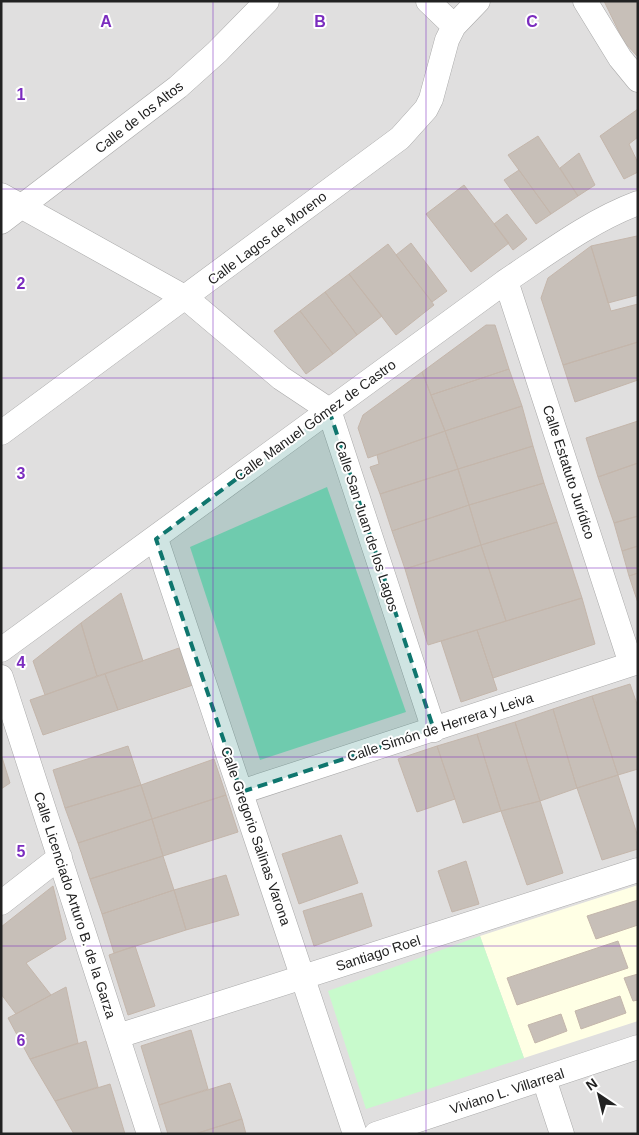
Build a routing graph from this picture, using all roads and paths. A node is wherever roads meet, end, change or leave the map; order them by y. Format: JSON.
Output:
{"nodes":[{"id":1,"x":267,"y":1,"type":"edge"},
{"id":2,"x":428,"y":1,"type":"edge"},
{"id":3,"x":478,"y":1,"type":"edge"},
{"id":4,"x":585,"y":1,"type":"edge"},
{"id":5,"x":454,"y":26,"type":"junction"},
{"id":6,"x":638,"y":80,"type":"edge"},
{"id":7,"x":1,"y":195,"type":"edge"},
{"id":8,"x":638,"y":203,"type":"edge"},
{"id":9,"x":22,"y":207,"type":"junction"},
{"id":10,"x":1,"y":222,"type":"edge"},
{"id":11,"x":506,"y":281,"type":"junction"},
{"id":12,"x":186,"y":298,"type":"junction"},
{"id":13,"x":329,"y":410,"type":"junction"},
{"id":14,"x":1,"y":433,"type":"edge"},
{"id":15,"x":156,"y":539,"type":"junction"},
{"id":16,"x":1,"y":650,"type":"edge"},
{"id":17,"x":634,"y":663,"type":"edge"},
{"id":18,"x":1,"y":677,"type":"edge"},
{"id":19,"x":434,"y":730,"type":"junction"},
{"id":20,"x":241,"y":792,"type":"junction"},
{"id":21,"x":60,"y":857,"type":"junction"},
{"id":22,"x":638,"y":870,"type":"edge"},
{"id":23,"x":1,"y":903,"type":"edge"},
{"id":24,"x":303,"y":976,"type":"junction"},
{"id":25,"x":118,"y":1036,"type":"junction"},
{"id":26,"x":638,"y":1047,"type":"edge"},
{"id":27,"x":544,"y":1079,"type":"junction"},
{"id":28,"x":149,"y":1134,"type":"edge"},
{"id":29,"x":355,"y":1134,"type":"edge"},
{"id":30,"x":376,"y":1134,"type":"edge"},
{"id":31,"x":562,"y":1134,"type":"edge"}],
"edges":[{"from":1,"to":9,"type":"street","name":"Calle de los Altos"},
{"from":2,"to":5,"type":"street"},
{"from":3,"to":5,"type":"street","name":"Calle Lagos de Moreno"},
{"from":4,"to":6,"type":"street"},
{"from":5,"to":12,"type":"street","name":"Calle Lagos de Moreno"},
{"from":7,"to":9,"type":"street"},
{"from":8,"to":11,"type":"street","name":"Calle Manuel Gómez de Castro"},
{"from":9,"to":10,"type":"street","name":"Calle de los Altos"},
{"from":9,"to":12,"type":"street"},
{"from":11,"to":13,"type":"street","name":"Calle Manuel Gómez de Castro"},
{"from":11,"to":17,"type":"street","name":"Calle Estatuto Jurídico"},
{"from":12,"to":13,"type":"street"},
{"from":12,"to":14,"type":"street","name":"Calle Lagos de Moreno"},
{"from":13,"to":15,"type":"street","name":"Calle Manuel Gómez de Castro"},
{"from":13,"to":19,"type":"street","name":"Calle San Juan de los Lagos"},
{"from":15,"to":16,"type":"street","name":"Calle Manuel Gómez de Castro"},
{"from":15,"to":20,"type":"street","name":"Calle Gregorio Salinas Varona"},
{"from":17,"to":19,"type":"street","name":"Calle Simón de Herrera y Leiva"},
{"from":18,"to":21,"type":"street","name":"Calle Licenciado Arturo B. de la Garza"},
{"from":19,"to":20,"type":"street","name":"Calle Simón de Herrera y Leiva"},
{"from":20,"to":24,"type":"street","name":"Calle Gregorio Salinas Varona"},
{"from":21,"to":23,"type":"street"},
{"from":21,"to":25,"type":"street","name":"Calle Licenciado Arturo B. de la Garza"},
{"from":22,"to":24,"type":"street","name":"Santiago Roel"},
{"from":24,"to":25,"type":"street","name":"Santiago Roel"},
{"from":24,"to":29,"type":"street","name":"Calle Gregorio Salinas Varona"},
{"from":25,"to":28,"type":"street","name":"Calle Licenciado Arturo B. de la Garza"},
{"from":26,"to":27,"type":"street","name":"Viviano L. Villarreal"},
{"from":27,"to":30,"type":"street","name":"Viviano L. Villarreal"},
{"from":27,"to":31,"type":"street"}]}
